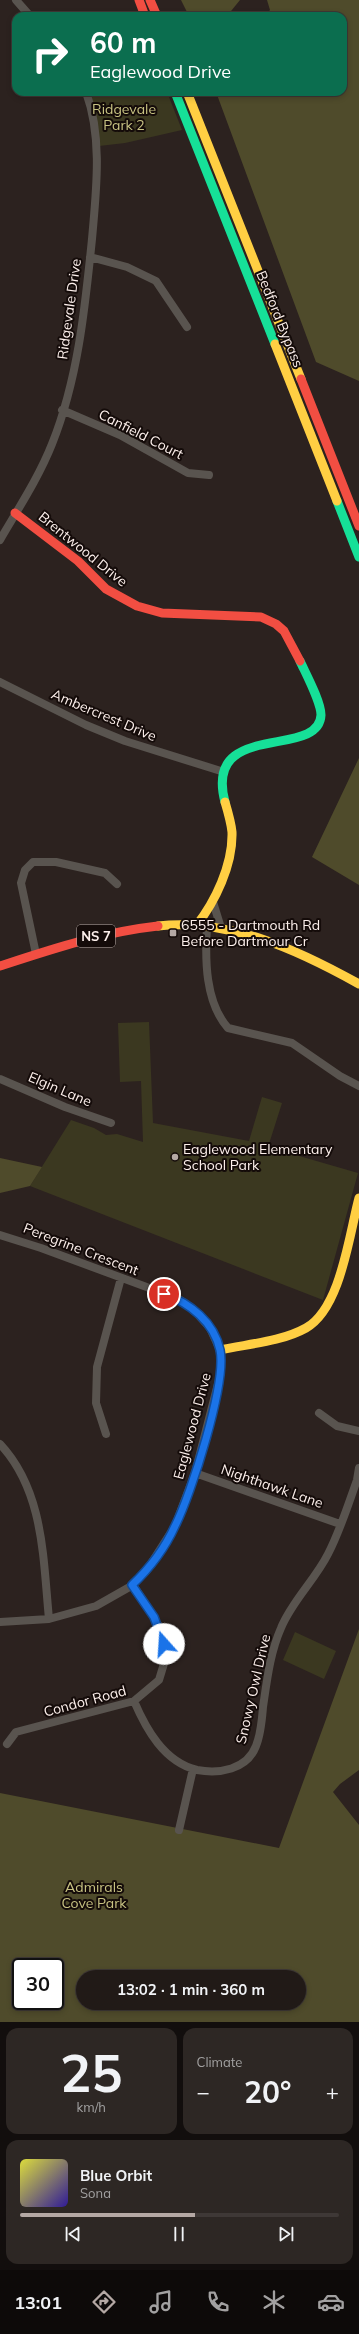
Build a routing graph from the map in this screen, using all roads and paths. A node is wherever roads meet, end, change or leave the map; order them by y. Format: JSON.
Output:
{"nodes":[{"id":1,"x":16,"y":0,"type":"edge"},
{"id":2,"x":139,"y":0,"type":"edge"},
{"id":3,"x":150,"y":0,"type":"edge"},
{"id":4,"x":26,"y":12,"type":"edge"},
{"id":5,"x":144,"y":12,"type":"edge"},
{"id":6,"x":154,"y":12,"type":"edge"},
{"id":7,"x":87,"y":96,"type":"edge"},
{"id":8,"x":177,"y":96,"type":"edge"},
{"id":9,"x":189,"y":96,"type":"edge"},
{"id":10,"x":90,"y":257,"type":"junction"},
{"id":11,"x":187,"y":327,"type":"dead end"},
{"id":12,"x":62,"y":410,"type":"junction"},
{"id":13,"x":209,"y":475,"type":"dead end"},
{"id":14,"x":16,"y":513,"type":"junction"},
{"id":15,"x":359,"y":526,"type":"edge"},
{"id":16,"x":0,"y":540,"type":"edge"},
{"id":17,"x":359,"y":557,"type":"edge"},
{"id":18,"x":0,"y":682,"type":"edge"},
{"id":19,"x":224,"y":772,"type":"junction"},
{"id":20,"x":117,"y":884,"type":"dead end"},
{"id":21,"x":213,"y":902,"type":"junction"},
{"id":22,"x":196,"y":926,"type":"junction"},
{"id":23,"x":207,"y":927,"type":"junction"},
{"id":24,"x":221,"y":928,"type":"junction"},
{"id":25,"x":36,"y":954,"type":"junction"},
{"id":26,"x":0,"y":966,"type":"edge"},
{"id":27,"x":359,"y":984,"type":"edge"},
{"id":28,"x":0,"y":1079,"type":"edge"},
{"id":29,"x":359,"y":1086,"type":"edge"},
{"id":30,"x":110,"y":1124,"type":"dead end"},
{"id":31,"x":358,"y":1203,"type":"edge"},
{"id":32,"x":0,"y":1235,"type":"edge"},
{"id":33,"x":121,"y":1278,"type":"junction"},
{"id":34,"x":220,"y":1350,"type":"junction"},
{"id":35,"x":320,"y":1413,"type":"dead end"},
{"id":36,"x":359,"y":1431,"type":"edge"},
{"id":37,"x":106,"y":1434,"type":"dead end"},
{"id":38,"x":0,"y":1444,"type":"edge"},
{"id":39,"x":359,"y":1468,"type":"edge"},
{"id":40,"x":195,"y":1473,"type":"junction"},
{"id":41,"x":340,"y":1524,"type":"junction"},
{"id":42,"x":132,"y":1585,"type":"junction"},
{"id":43,"x":49,"y":1619,"type":"junction"},
{"id":44,"x":0,"y":1622,"type":"edge"},
{"id":45,"x":134,"y":1701,"type":"junction"},
{"id":46,"x":7,"y":1744,"type":"dead end"},
{"id":47,"x":193,"y":1769,"type":"junction"},
{"id":48,"x":180,"y":1830,"type":"dead end"}],
"edges":[{"from":1,"to":4,"type":"street"},
{"from":2,"to":5,"type":"main road"},
{"from":3,"to":6,"type":"main road"},
{"from":7,"to":10,"type":"street","name":"Ridgevale Drive"},
{"from":8,"to":17,"type":"main road","name":"Bedford Bypass"},
{"from":9,"to":15,"type":"main road","name":"Bedford Bypass"},
{"from":10,"to":11,"type":"street"},
{"from":10,"to":12,"type":"street","name":"Ridgevale Drive"},
{"from":12,"to":13,"type":"street","name":"Canfield Court"},
{"from":12,"to":14,"type":"street","name":"Ridgevale Drive"},
{"from":14,"to":16,"type":"street","name":"Ridgevale Drive"},
{"from":14,"to":19,"type":"main road","name":"Brentwood Drive"},
{"from":18,"to":19,"type":"street","name":"Ambercrest Drive"},
{"from":19,"to":21,"type":"main road"},
{"from":20,"to":25,"type":"street"},
{"from":21,"to":22,"type":"main road"},
{"from":21,"to":24,"type":"street"},
{"from":22,"to":23,"type":"main road","number":"NS 7"},
{"from":22,"to":25,"type":"main road","number":"NS 7"},
{"from":23,"to":24,"type":"main road","number":"NS 7"},
{"from":23,"to":29,"type":"street"},
{"from":24,"to":27,"type":"main road","number":"NS 7"},
{"from":25,"to":26,"type":"main road","number":"NS 7"},
{"from":28,"to":30,"type":"street","name":"Elgin Lane"},
{"from":31,"to":34,"type":"main road"},
{"from":32,"to":33,"type":"street","name":"Peregrine Crescent"},
{"from":33,"to":34,"type":"street","name":"Peregrine Crescent"},
{"from":33,"to":37,"type":"street"},
{"from":34,"to":40,"type":"street","name":"Eaglewood Drive"},
{"from":35,"to":36,"type":"street"},
{"from":38,"to":43,"type":"street"},
{"from":39,"to":41,"type":"street","name":"Snowy Owl Drive"},
{"from":40,"to":41,"type":"street","name":"Nighthawk Lane"},
{"from":40,"to":42,"type":"street","name":"Eaglewood Drive"},
{"from":41,"to":47,"type":"street","name":"Snowy Owl Drive"},
{"from":42,"to":43,"type":"street","name":"Eaglewood Drive"},
{"from":42,"to":45,"type":"street","name":"Condor Road"},
{"from":43,"to":44,"type":"street","name":"Eaglewood Drive"},
{"from":45,"to":46,"type":"street","name":"Condor Road"},
{"from":45,"to":47,"type":"street","name":"Snowy Owl Drive"},
{"from":47,"to":48,"type":"street"}]}
